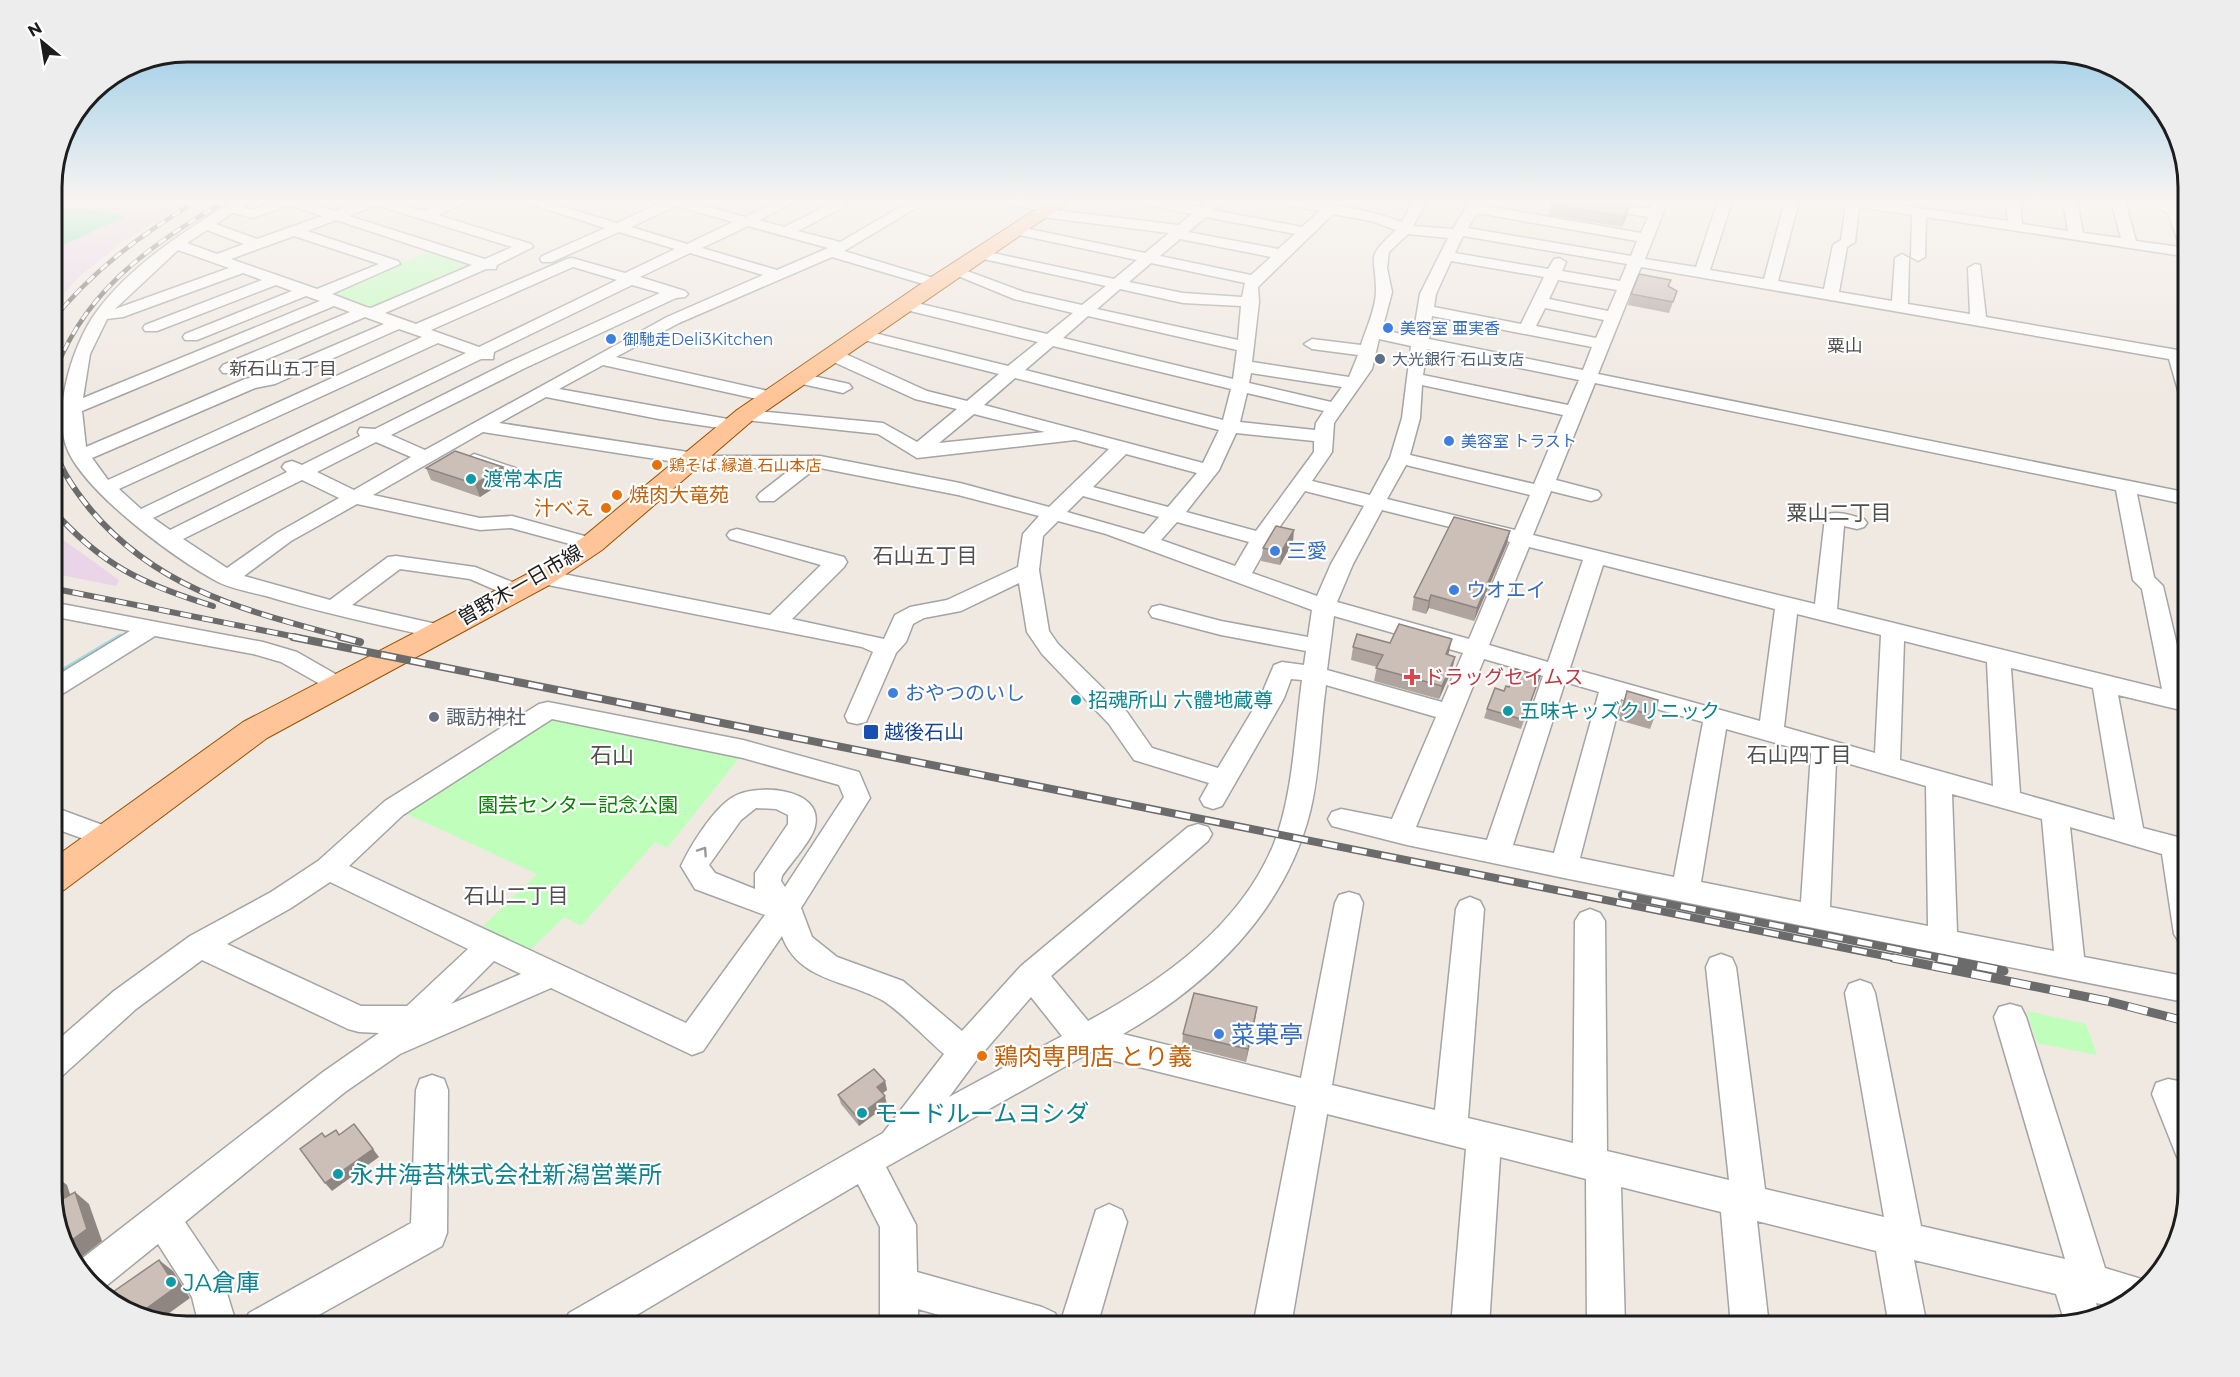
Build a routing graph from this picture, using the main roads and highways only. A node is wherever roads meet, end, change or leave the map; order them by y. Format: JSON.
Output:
{"nodes":[{"id":1,"x":962,"y":265,"type":"edge"},
{"id":2,"x":62,"y":871,"type":"edge"}],
"edges":[{"from":1,"to":2,"type":"main road","name":"曽野木一日市線"}]}
